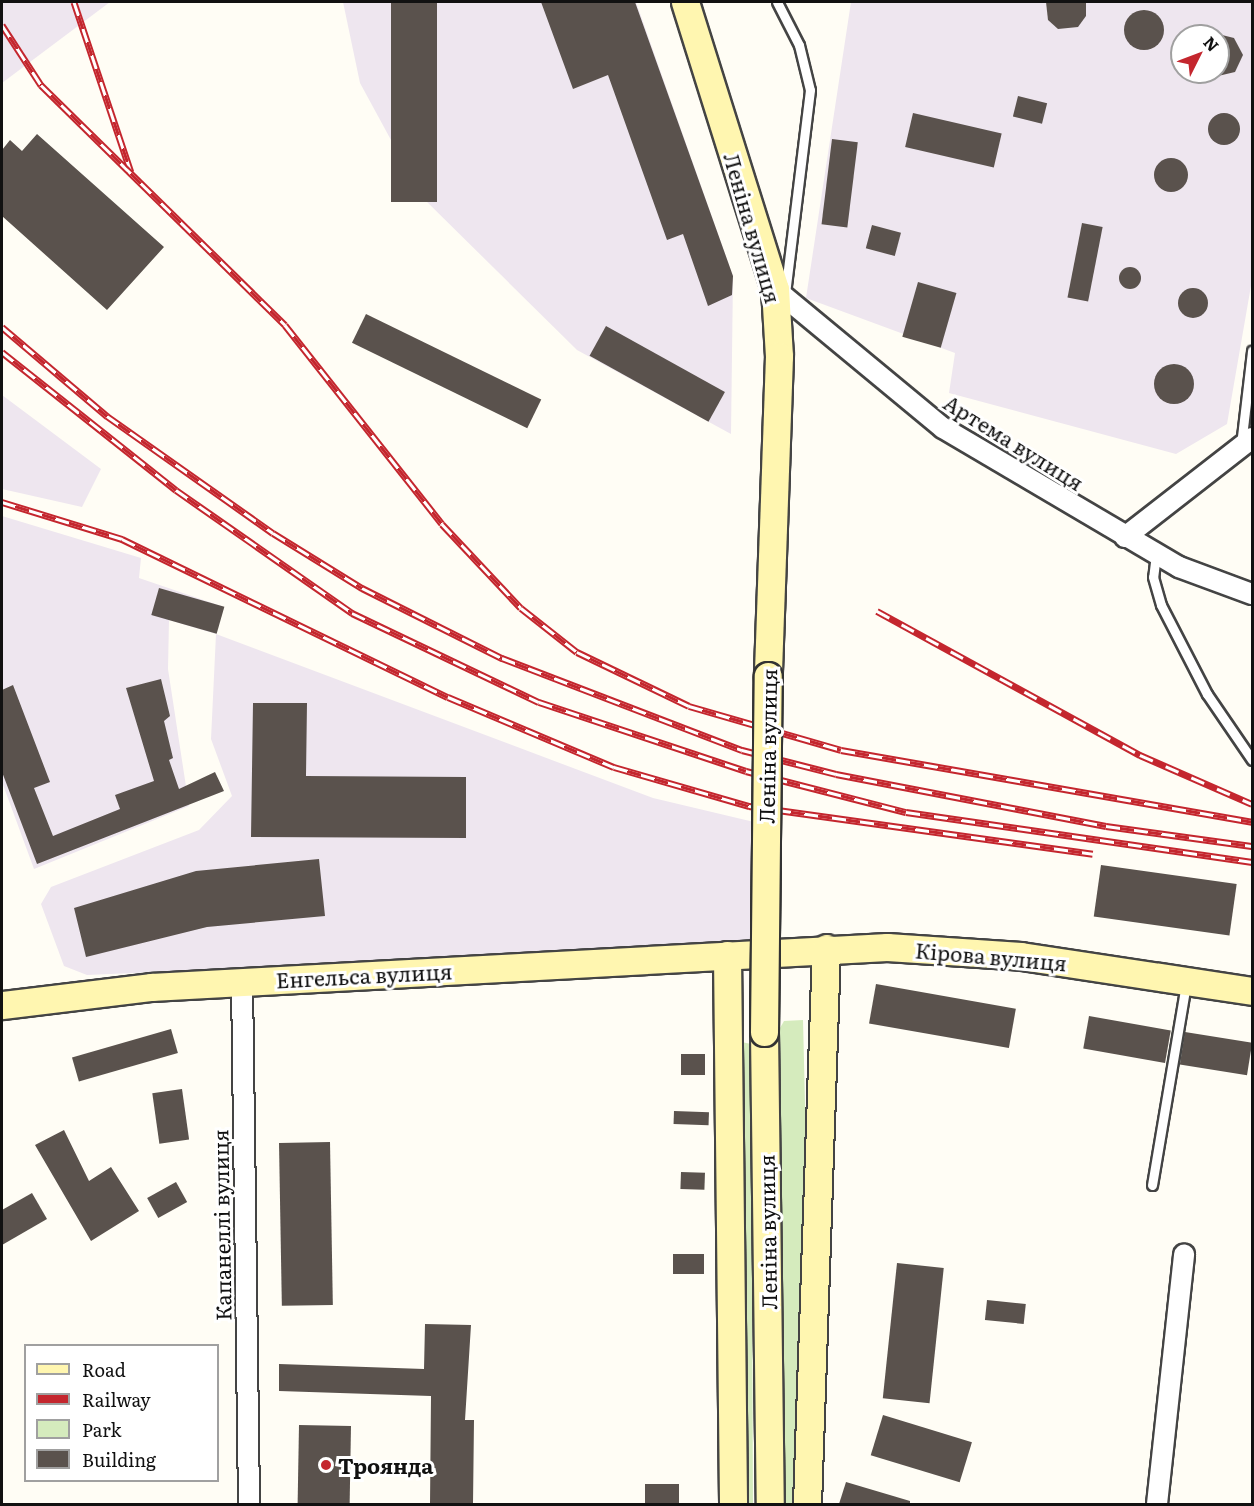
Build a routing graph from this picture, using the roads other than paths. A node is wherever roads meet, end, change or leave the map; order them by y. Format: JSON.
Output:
{"nodes":[{"id":1,"x":685,"y":2,"type":"edge"},
{"id":2,"x":777,"y":2,"type":"edge"},
{"id":3,"x":780,"y":294,"type":"junction"},
{"id":4,"x":1252,"y":351,"type":"edge"},
{"id":5,"x":1247,"y":442,"type":"edge"},
{"id":6,"x":1125,"y":537,"type":"junction"},
{"id":7,"x":1156,"y":554,"type":"junction"},
{"id":8,"x":1252,"y":594,"type":"edge"},
{"id":9,"x":1252,"y":760,"type":"edge"},
{"id":10,"x":826,"y":948,"type":"junction"},
{"id":11,"x":727,"y":955,"type":"junction"},
{"id":12,"x":242,"y":981,"type":"junction"},
{"id":13,"x":1186,"y":981,"type":"junction"},
{"id":14,"x":1252,"y":991,"type":"edge"},
{"id":15,"x":2,"y":1005,"type":"edge"},
{"id":16,"x":1152,"y":1185,"type":"dead end"},
{"id":17,"x":1184,"y":1254,"type":"dead end"},
{"id":18,"x":249,"y":1504,"type":"edge"},
{"id":19,"x":733,"y":1504,"type":"edge"},
{"id":20,"x":770,"y":1504,"type":"edge"},
{"id":21,"x":807,"y":1504,"type":"edge"},
{"id":22,"x":1157,"y":1504,"type":"edge"}],
"edges":[{"from":1,"to":3,"type":"street","name":"Леніна вулиця"},
{"from":2,"to":3,"type":"lane"},
{"from":3,"to":6,"type":"street","name":"Артема вулиця"},
{"from":3,"to":20,"type":"street","name":"Леніна вулиця","bridge":true},
{"from":4,"to":5,"type":"lane"},
{"from":5,"to":6,"type":"street"},
{"from":6,"to":7,"type":"street","name":"Артема вулиця"},
{"from":7,"to":8,"type":"street","name":"Артема вулиця"},
{"from":7,"to":9,"type":"lane"},
{"from":10,"to":11,"type":"street","name":"Кірова вулиця"},
{"from":10,"to":13,"type":"street","name":"Кірова вулиця"},
{"from":10,"to":21,"type":"street"},
{"from":11,"to":12,"type":"street","name":"Енгельса вулиця"},
{"from":11,"to":19,"type":"street","name":"Леніна вулиця"},
{"from":12,"to":15,"type":"street","name":"Енгельса вулиця"},
{"from":12,"to":18,"type":"street","name":"Капанеллі вулиця"},
{"from":13,"to":14,"type":"street","name":"Кірова вулиця"},
{"from":13,"to":16,"type":"lane"},
{"from":17,"to":22,"type":"street"}]}
